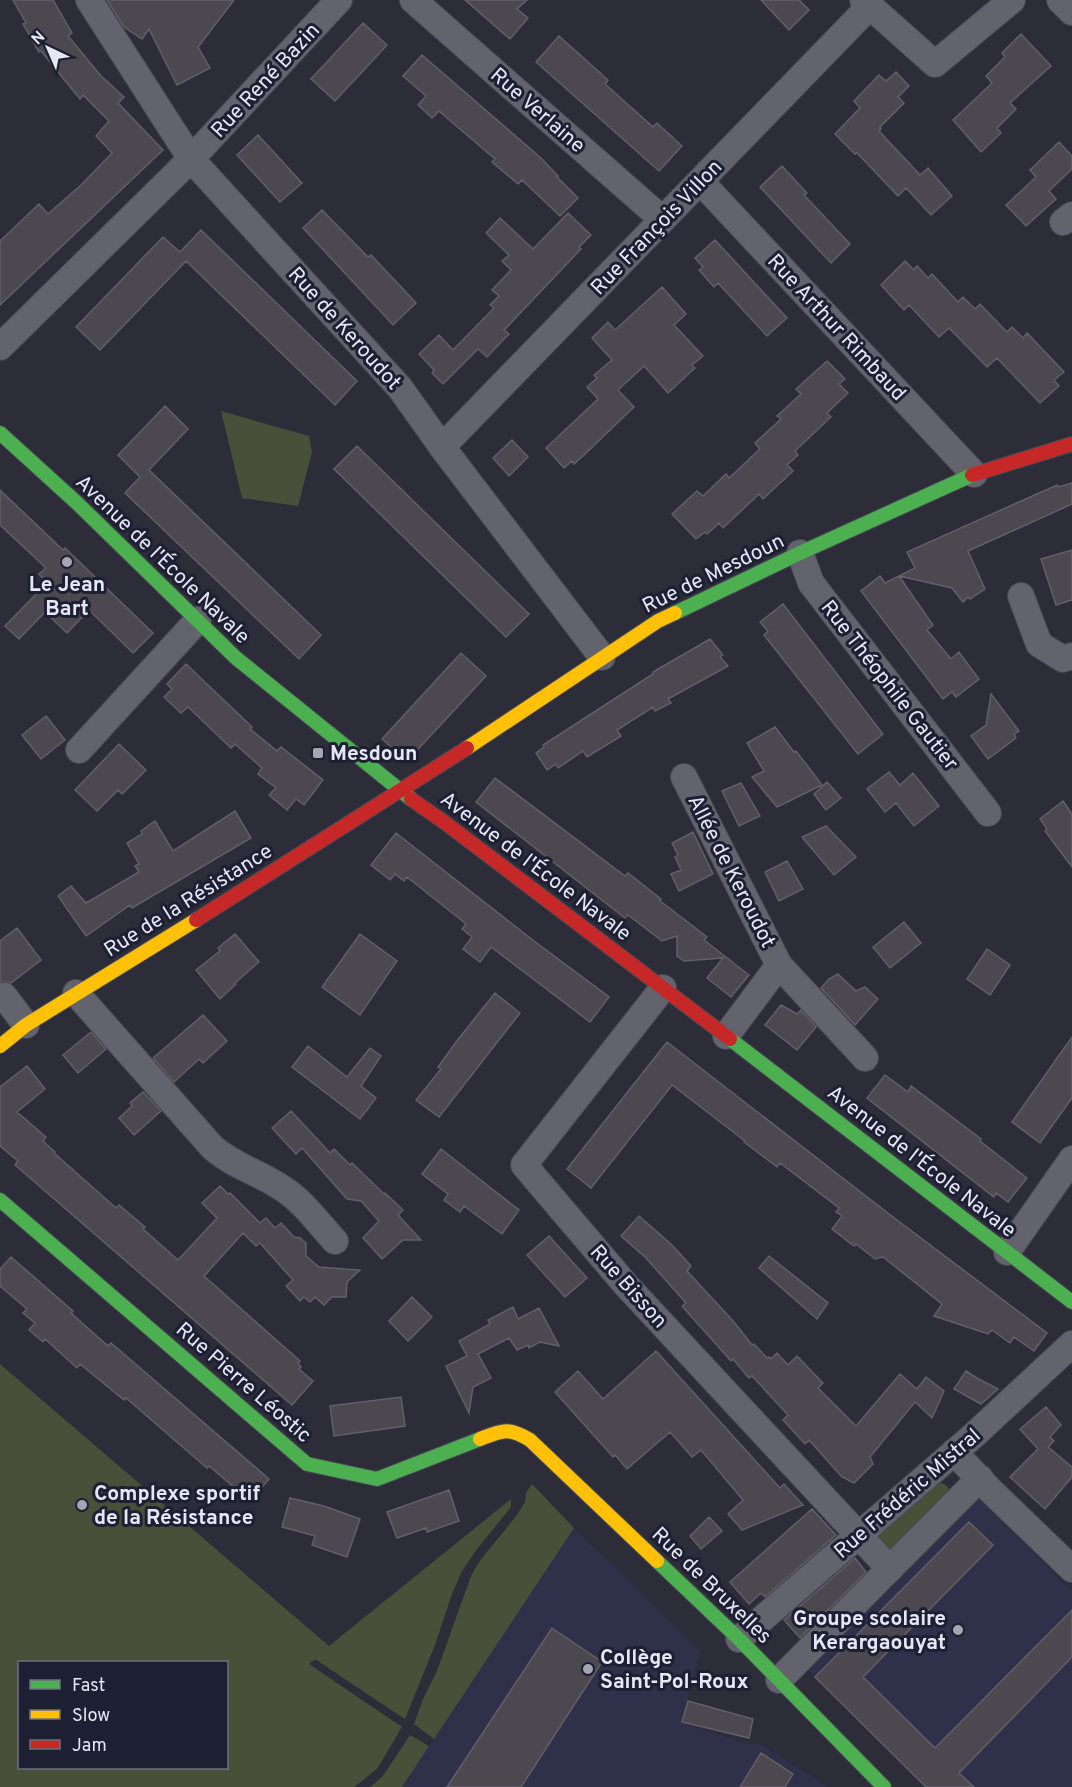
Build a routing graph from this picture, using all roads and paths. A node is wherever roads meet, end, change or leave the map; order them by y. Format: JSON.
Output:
{"nodes":[{"id":1,"x":89,"y":0,"type":"edge"},
{"id":2,"x":339,"y":0,"type":"edge"},
{"id":3,"x":413,"y":0,"type":"edge"},
{"id":4,"x":1012,"y":0,"type":"edge"},
{"id":5,"x":1060,"y":0,"type":"edge"},
{"id":6,"x":866,"y":3,"type":"edge"},
{"id":7,"x":1072,"y":12,"type":"edge"},
{"id":8,"x":191,"y":159,"type":"junction"},
{"id":9,"x":700,"y":181,"type":"junction"},
{"id":10,"x":662,"y":219,"type":"junction"},
{"id":11,"x":0,"y":346,"type":"edge"},
{"id":12,"x":0,"y":433,"type":"edge"},
{"id":13,"x":1072,"y":444,"type":"edge"},
{"id":14,"x":442,"y":447,"type":"junction"},
{"id":15,"x":974,"y":474,"type":"junction"},
{"id":16,"x":800,"y":553,"type":"junction"},
{"id":17,"x":1021,"y":596,"type":"dead end"},
{"id":18,"x":198,"y":620,"type":"junction"},
{"id":19,"x":1072,"y":656,"type":"edge"},
{"id":20,"x":602,"y":657,"type":"junction"},
{"id":21,"x":79,"y":750,"type":"dead end"},
{"id":22,"x":684,"y":777,"type":"dead end"},
{"id":23,"x":400,"y":792,"type":"junction"},
{"id":24,"x":988,"y":813,"type":"dead end"},
{"id":25,"x":779,"y":965,"type":"junction"},
{"id":26,"x":663,"y":988,"type":"junction"},
{"id":27,"x":76,"y":993,"type":"junction"},
{"id":28,"x":4,"y":996,"type":"dead end"},
{"id":29,"x":26,"y":1025,"type":"junction"},
{"id":30,"x":726,"y":1036,"type":"junction"},
{"id":31,"x":0,"y":1046,"type":"edge"},
{"id":32,"x":865,"y":1058,"type":"dead end"},
{"id":33,"x":1072,"y":1159,"type":"edge"},
{"id":34,"x":0,"y":1200,"type":"edge"},
{"id":35,"x":335,"y":1241,"type":"dead end"},
{"id":36,"x":1007,"y":1252,"type":"junction"},
{"id":37,"x":1072,"y":1302,"type":"edge"},
{"id":38,"x":1072,"y":1344,"type":"edge"},
{"id":39,"x":499,"y":1432,"type":"joint"},
{"id":40,"x":954,"y":1452,"type":"junction"},
{"id":41,"x":980,"y":1478,"type":"junction"},
{"id":42,"x":857,"y":1535,"type":"junction"},
{"id":43,"x":890,"y":1569,"type":"junction"},
{"id":44,"x":1072,"y":1569,"type":"edge"},
{"id":45,"x":739,"y":1639,"type":"junction"},
{"id":46,"x":779,"y":1680,"type":"junction"},
{"id":47,"x":884,"y":1787,"type":"edge"}],
"edges":[{"from":1,"to":8,"type":"street","name":"Rue de Keroudot"},
{"from":2,"to":8,"type":"street","name":"Rue René Bazin"},
{"from":3,"to":10,"type":"street","name":"Rue Verlaine"},
{"from":4,"to":6,"type":"street"},
{"from":5,"to":7,"type":"street"},
{"from":6,"to":9,"type":"street","name":"Rue François Villon"},
{"from":8,"to":11,"type":"street","name":"Rue René Bazin"},
{"from":8,"to":14,"type":"street","name":"Rue de Keroudot"},
{"from":9,"to":10,"type":"street","name":"Rue François Villon"},
{"from":9,"to":15,"type":"street","name":"Rue Arthur Rimbaud"},
{"from":10,"to":14,"type":"street","name":"Rue François Villon"},
{"from":12,"to":18,"type":"street","name":"Avenue de l'École Navale"},
{"from":13,"to":15,"type":"street","name":"Rue de Mesdoun"},
{"from":14,"to":20,"type":"street","name":"Rue de Keroudot"},
{"from":15,"to":16,"type":"street","name":"Rue de Mesdoun"},
{"from":16,"to":20,"type":"street","name":"Rue de Mesdoun"},
{"from":16,"to":24,"type":"street","name":"Rue Théophile Gautier"},
{"from":17,"to":19,"type":"street"},
{"from":18,"to":21,"type":"street"},
{"from":18,"to":23,"type":"street","name":"Avenue de l'École Navale"},
{"from":20,"to":23,"type":"street","name":"Rue de Mesdoun"},
{"from":22,"to":25,"type":"street","name":"Allée de Keroudot"},
{"from":23,"to":26,"type":"street","name":"Avenue de l'École Navale"},
{"from":23,"to":27,"type":"street","name":"Rue de la Résistance"},
{"from":25,"to":30,"type":"street","name":"Allée de Keroudot"},
{"from":25,"to":32,"type":"street","name":"Allée de Keroudot"},
{"from":26,"to":30,"type":"street","name":"Avenue de l'École Navale"},
{"from":26,"to":42,"type":"street","name":"Rue Bisson"},
{"from":27,"to":29,"type":"street","name":"Rue de la Résistance"},
{"from":27,"to":35,"type":"street"},
{"from":28,"to":29,"type":"street"},
{"from":29,"to":31,"type":"street","name":"Rue de la Résistance"},
{"from":30,"to":36,"type":"street","name":"Avenue de l'École Navale"},
{"from":33,"to":36,"type":"street"},
{"from":34,"to":39,"type":"street","name":"Rue Pierre Léostic"},
{"from":36,"to":37,"type":"street","name":"Avenue de l'École Navale"},
{"from":38,"to":40,"type":"street","name":"Rue Frédéric Mistral"},
{"from":39,"to":45,"type":"street","name":"Rue de Bruxelles"},
{"from":40,"to":41,"type":"street"},
{"from":40,"to":42,"type":"street","name":"Rue Frédéric Mistral"},
{"from":41,"to":43,"type":"street","name":"Rue Frédéric Mistral"},
{"from":41,"to":44,"type":"street"},
{"from":42,"to":43,"type":"street","name":"Rue Bisson"},
{"from":42,"to":45,"type":"street","name":"Rue Frédéric Mistral"},
{"from":43,"to":46,"type":"street","name":"Rue Frédéric Mistral"},
{"from":45,"to":46,"type":"street","name":"Rue de Bruxelles"},
{"from":46,"to":47,"type":"street","name":"Rue de Bruxelles"}]}
